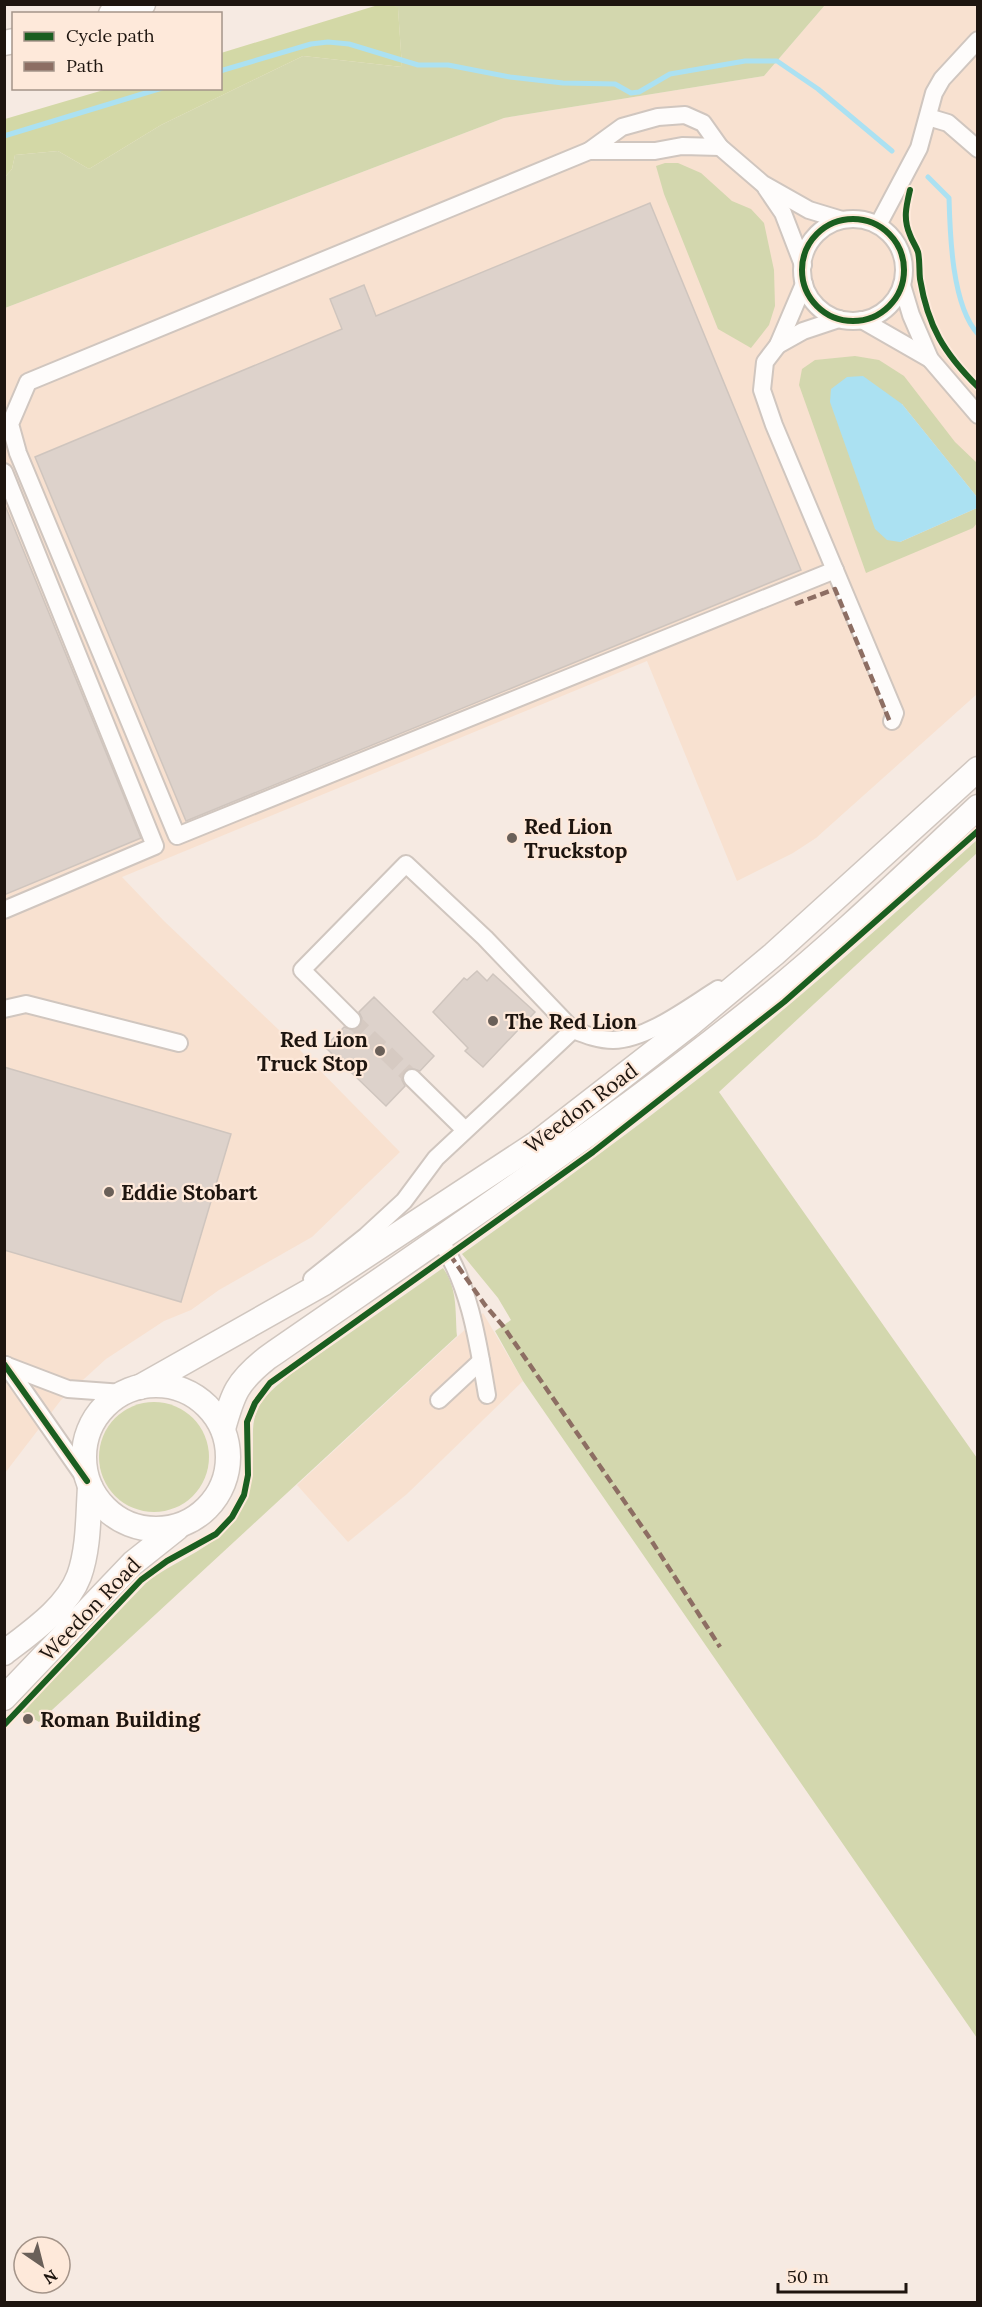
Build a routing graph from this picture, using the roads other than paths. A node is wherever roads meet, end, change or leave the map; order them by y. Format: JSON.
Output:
{"nodes":[{"id":1,"x":143,"y":4,"type":"edge"},
{"id":2,"x":117,"y":12,"type":"edge"},
{"id":3,"x":978,"y":40,"type":"edge"},
{"id":4,"x":928,"y":117,"type":"junction"},
{"id":5,"x":720,"y":147,"type":"junction"},
{"id":6,"x":978,"y":149,"type":"edge"},
{"id":7,"x":589,"y":151,"type":"junction"},
{"id":8,"x":764,"y":184,"type":"junction"},
{"id":9,"x":842,"y":220,"type":"junction"},
{"id":10,"x":878,"y":225,"type":"junction"},
{"id":11,"x":802,"y":265,"type":"junction"},
{"id":12,"x":804,"y":284,"type":"junction"},
{"id":13,"x":902,"y":285,"type":"junction"},
{"id":14,"x":839,"y":319,"type":"junction"},
{"id":15,"x":862,"y":320,"type":"junction"},
{"id":16,"x":777,"y":345,"type":"junction"},
{"id":17,"x":930,"y":359,"type":"junction"},
{"id":18,"x":978,"y":415,"type":"edge"},
{"id":19,"x":4,"y":472,"type":"edge"},
{"id":20,"x":835,"y":570,"type":"junction"},
{"id":21,"x":892,"y":721,"type":"dead end"},
{"id":22,"x":978,"y":769,"type":"edge"},
{"id":23,"x":978,"y":807,"type":"edge"},
{"id":24,"x":4,"y":910,"type":"edge"},
{"id":25,"x":774,"y":954,"type":"junction"},
{"id":26,"x":4,"y":1009,"type":"edge"},
{"id":27,"x":352,"y":1020,"type":"tunnel mouth"},
{"id":28,"x":573,"y":1030,"type":"junction"},
{"id":29,"x":179,"y":1043,"type":"dead end"},
{"id":30,"x":412,"y":1078,"type":"tunnel mouth"},
{"id":31,"x":465,"y":1130,"type":"junction"},
{"id":32,"x":440,"y":1240,"type":"junction"},
{"id":33,"x":254,"y":1324,"type":"junction"},
{"id":34,"x":481,"y":1361,"type":"junction"},
{"id":35,"x":5,"y":1365,"type":"edge"},
{"id":36,"x":131,"y":1390,"type":"junction"},
{"id":37,"x":487,"y":1395,"type":"dead end"},
{"id":38,"x":439,"y":1400,"type":"dead end"},
{"id":39,"x":223,"y":1429,"type":"junction"},
{"id":40,"x":89,"y":1484,"type":"junction"},
{"id":41,"x":181,"y":1525,"type":"junction"},
{"id":42,"x":4,"y":1653,"type":"edge"},
{"id":43,"x":4,"y":1698,"type":"edge"}],
"edges":[{"from":1,"to":2,"type":"highway"},
{"from":3,"to":4,"type":"street"},
{"from":4,"to":6,"type":"street"},
{"from":4,"to":10,"type":"street"},
{"from":5,"to":7,"type":"street"},
{"from":5,"to":7,"type":"street"},
{"from":5,"to":8,"type":"street"},
{"from":7,"to":20,"type":"street"},
{"from":8,"to":9,"type":"street"},
{"from":8,"to":11,"type":"street"},
{"from":9,"to":10,"type":"street"},
{"from":9,"to":11,"type":"street"},
{"from":10,"to":13,"type":"street"},
{"from":11,"to":12,"type":"street"},
{"from":12,"to":14,"type":"street"},
{"from":12,"to":16,"type":"street"},
{"from":13,"to":15,"type":"street"},
{"from":13,"to":17,"type":"street"},
{"from":14,"to":15,"type":"street"},
{"from":14,"to":16,"type":"street"},
{"from":15,"to":17,"type":"street"},
{"from":16,"to":20,"type":"street"},
{"from":17,"to":18,"type":"street"},
{"from":19,"to":24,"type":"street"},
{"from":20,"to":21,"type":"street"},
{"from":22,"to":25,"type":"highway","name":"Weedon Road"},
{"from":23,"to":32,"type":"highway","name":"Weedon Road"},
{"from":25,"to":28,"type":"street"},
{"from":25,"to":33,"type":"highway","name":"Weedon Road"},
{"from":26,"to":29,"type":"street"},
{"from":27,"to":28,"type":"street"},
{"from":28,"to":31,"type":"street"},
{"from":30,"to":31,"type":"street"},
{"from":31,"to":33,"type":"street"},
{"from":32,"to":34,"type":"street"},
{"from":32,"to":39,"type":"highway","name":"Weedon Road"},
{"from":33,"to":36,"type":"highway","name":"Weedon Road"},
{"from":34,"to":37,"type":"street"},
{"from":34,"to":38,"type":"street"},
{"from":35,"to":36,"type":"street"},
{"from":35,"to":40,"type":"street"},
{"from":36,"to":39,"type":"highway"},
{"from":36,"to":40,"type":"highway"},
{"from":39,"to":41,"type":"highway"},
{"from":40,"to":41,"type":"highway"},
{"from":40,"to":42,"type":"highway","name":"Weedon Road"},
{"from":41,"to":43,"type":"highway","name":"Weedon Road"}]}
